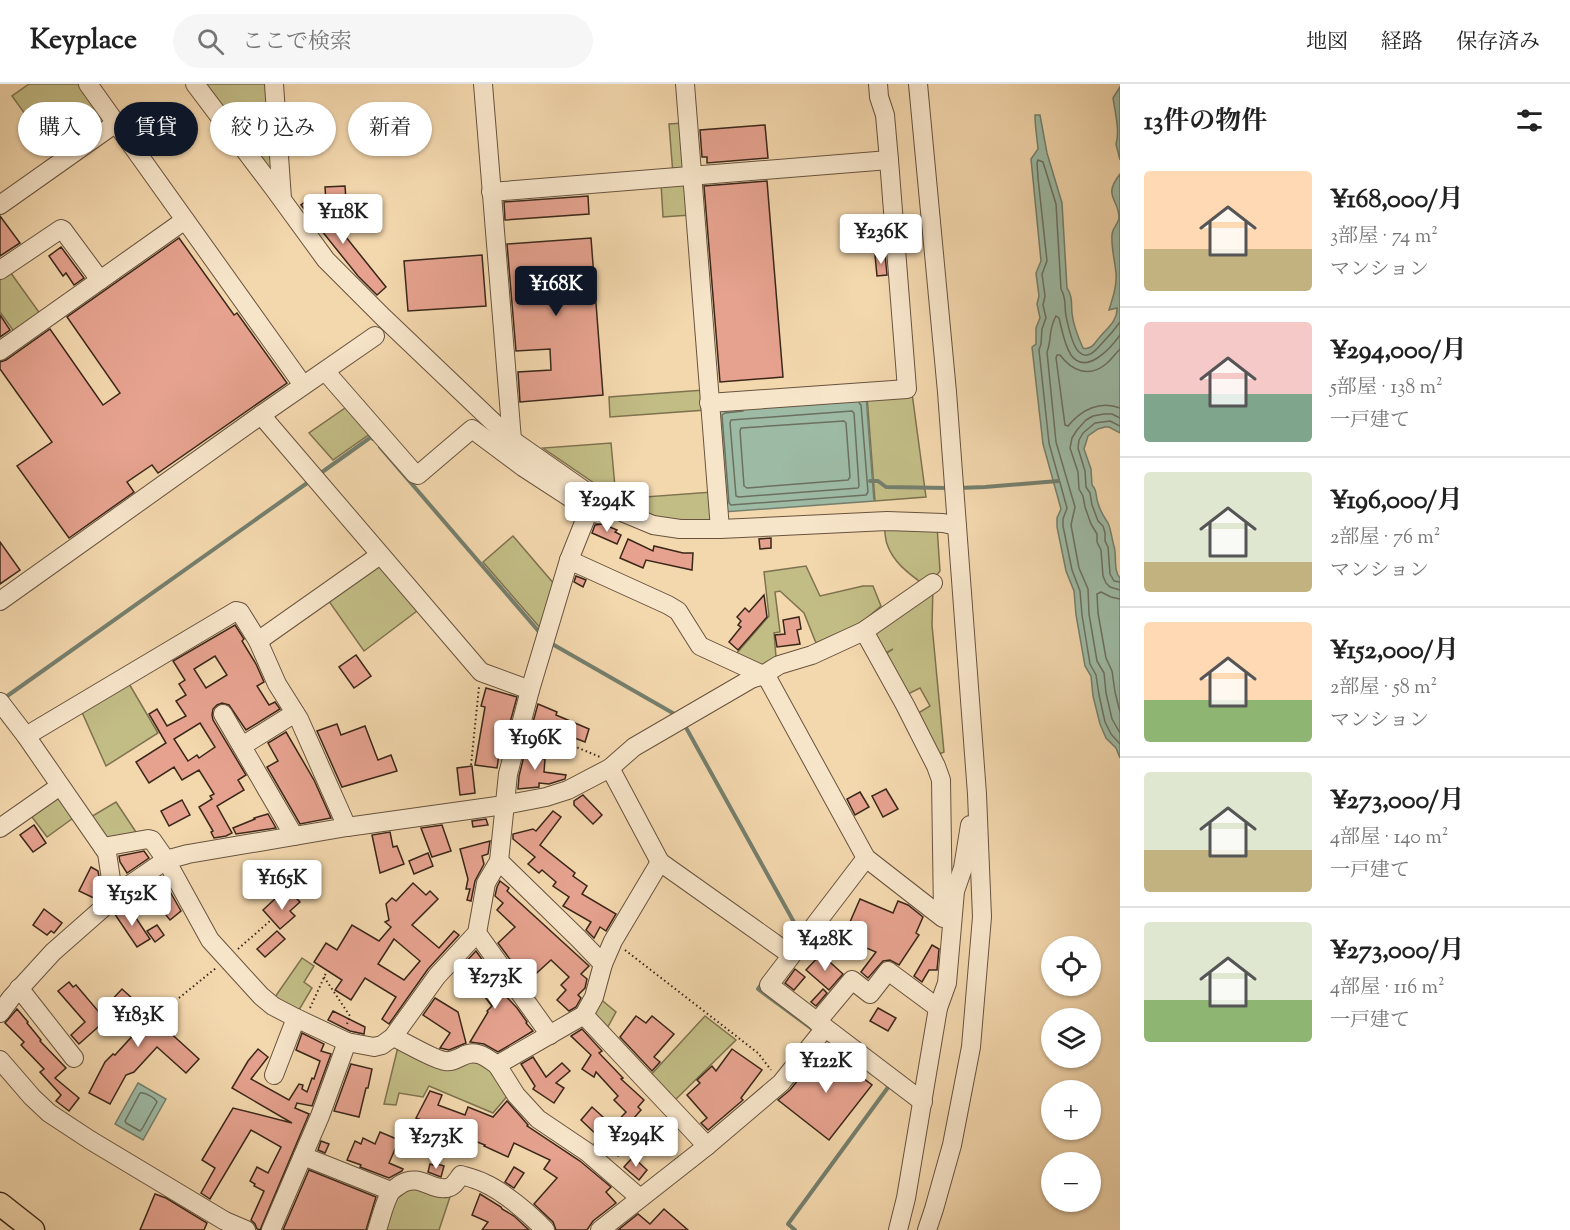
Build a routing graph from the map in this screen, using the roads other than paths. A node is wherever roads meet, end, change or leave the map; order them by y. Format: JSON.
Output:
{"nodes":[{"id":1,"x":88,"y":84,"type":"edge"},
{"id":2,"x":195,"y":84,"type":"edge"},
{"id":3,"x":274,"y":84,"type":"edge"},
{"id":4,"x":483,"y":84,"type":"edge"},
{"id":5,"x":685,"y":84,"type":"edge"},
{"id":6,"x":878,"y":84,"type":"edge"},
{"id":7,"x":918,"y":84,"type":"edge"},
{"id":8,"x":114,"y":120,"type":"edge"},
{"id":9,"x":114,"y":124,"type":"edge"},
{"id":10,"x":139,"y":156,"type":"edge"},
{"id":11,"x":890,"y":160,"type":"junction"},
{"id":12,"x":692,"y":176,"type":"junction"},
{"id":13,"x":491,"y":192,"type":"junction"},
{"id":14,"x":283,"y":201,"type":"junction"},
{"id":15,"x":0,"y":205,"type":"edge"},
{"id":16,"x":185,"y":220,"type":"junction"},
{"id":17,"x":0,"y":270,"type":"edge"},
{"id":18,"x":100,"y":280,"type":"junction"},
{"id":19,"x":375,"y":336,"type":"dead end"},
{"id":20,"x":0,"y":351,"type":"edge"},
{"id":21,"x":325,"y":371,"type":"junction"},
{"id":22,"x":303,"y":385,"type":"junction"},
{"id":23,"x":709,"y":403,"type":"junction"},
{"id":24,"x":261,"y":415,"type":"junction"},
{"id":25,"x":512,"y":440,"type":"junction"},
{"id":26,"x":589,"y":510,"type":"junction"},
{"id":27,"x":653,"y":525,"type":"junction"},
{"id":28,"x":957,"y":526,"type":"junction"},
{"id":29,"x":720,"y":529,"type":"junction"},
{"id":30,"x":380,"y":555,"type":"junction"},
{"id":31,"x":569,"y":560,"type":"junction"},
{"id":32,"x":933,"y":583,"type":"dead end"},
{"id":33,"x":0,"y":601,"type":"edge"},
{"id":34,"x":864,"y":631,"type":"junction"},
{"id":35,"x":258,"y":641,"type":"junction"},
{"id":36,"x":763,"y":675,"type":"junction"},
{"id":37,"x":530,"y":690,"type":"junction"},
{"id":38,"x":0,"y":702,"type":"edge"},
{"id":39,"x":295,"y":713,"type":"junction"},
{"id":40,"x":223,"y":714,"type":"dead end"},
{"id":41,"x":26,"y":736,"type":"junction"},
{"id":42,"x":242,"y":746,"type":"junction"},
{"id":43,"x":609,"y":764,"type":"junction"},
{"id":44,"x":60,"y":786,"type":"junction"},
{"id":45,"x":977,"y":794,"type":"junction"},
{"id":46,"x":504,"y":805,"type":"junction"},
{"id":47,"x":347,"y":827,"type":"junction"},
{"id":48,"x":0,"y":828,"type":"edge"},
{"id":49,"x":294,"y":836,"type":"junction"},
{"id":50,"x":103,"y":848,"type":"junction"},
{"id":51,"x":867,"y":858,"type":"junction"},
{"id":52,"x":166,"y":860,"type":"junction"},
{"id":53,"x":499,"y":861,"type":"junction"},
{"id":54,"x":660,"y":862,"type":"junction"},
{"id":55,"x":114,"y":899,"type":"junction"},
{"id":56,"x":477,"y":933,"type":"junction"},
{"id":57,"x":791,"y":955,"type":"junction"},
{"id":58,"x":603,"y":964,"type":"junction"},
{"id":59,"x":19,"y":988,"type":"junction"},
{"id":60,"x":938,"y":1008,"type":"junction"},
{"id":61,"x":0,"y":1013,"type":"edge"},
{"id":62,"x":303,"y":1013,"type":"junction"},
{"id":63,"x":584,"y":1016,"type":"junction"},
{"id":64,"x":821,"y":1025,"type":"junction"},
{"id":65,"x":346,"y":1034,"type":"junction"},
{"id":66,"x":550,"y":1035,"type":"junction"},
{"id":67,"x":393,"y":1036,"type":"junction"},
{"id":68,"x":74,"y":1058,"type":"dead end"},
{"id":69,"x":0,"y":1060,"type":"edge"},
{"id":70,"x":497,"y":1065,"type":"junction"},
{"id":71,"x":274,"y":1075,"type":"dead end"},
{"id":72,"x":923,"y":1102,"type":"junction"},
{"id":73,"x":707,"y":1146,"type":"junction"},
{"id":74,"x":303,"y":1156,"type":"junction"},
{"id":75,"x":391,"y":1191,"type":"junction"},
{"id":76,"x":640,"y":1198,"type":"junction"},
{"id":77,"x":0,"y":1204,"type":"edge"},
{"id":78,"x":33,"y":1230,"type":"edge"},
{"id":79,"x":246,"y":1230,"type":"edge"},
{"id":80,"x":271,"y":1230,"type":"edge"},
{"id":81,"x":377,"y":1230,"type":"edge"},
{"id":82,"x":545,"y":1230,"type":"edge"},
{"id":83,"x":600,"y":1230,"type":"edge"},
{"id":84,"x":898,"y":1230,"type":"edge"},
{"id":85,"x":927,"y":1230,"type":"edge"}],
"edges":[{"from":1,"to":8,"type":"street"},
{"from":2,"to":14,"type":"street"},
{"from":3,"to":14,"type":"street"},
{"from":4,"to":13,"type":"street"},
{"from":5,"to":12,"type":"street"},
{"from":6,"to":11,"type":"street"},
{"from":7,"to":28,"type":"street"},
{"from":9,"to":15,"type":"street"},
{"from":10,"to":16,"type":"street"},
{"from":11,"to":12,"type":"street"},
{"from":11,"to":23,"type":"street"},
{"from":12,"to":13,"type":"street"},
{"from":12,"to":23,"type":"street"},
{"from":13,"to":25,"type":"street"},
{"from":14,"to":25,"type":"street"},
{"from":16,"to":18,"type":"street"},
{"from":16,"to":22,"type":"street"},
{"from":17,"to":18,"type":"street"},
{"from":18,"to":20,"type":"street"},
{"from":19,"to":21,"type":"street"},
{"from":21,"to":22,"type":"street"},
{"from":21,"to":26,"type":"street"},
{"from":22,"to":24,"type":"street"},
{"from":23,"to":29,"type":"street"},
{"from":24,"to":30,"type":"street"},
{"from":24,"to":33,"type":"street"},
{"from":25,"to":27,"type":"street"},
{"from":26,"to":27,"type":"street"},
{"from":26,"to":31,"type":"street"},
{"from":27,"to":29,"type":"street"},
{"from":28,"to":29,"type":"street"},
{"from":28,"to":45,"type":"street"},
{"from":30,"to":35,"type":"street"},
{"from":30,"to":37,"type":"street"},
{"from":31,"to":36,"type":"street"},
{"from":31,"to":37,"type":"street"},
{"from":32,"to":34,"type":"street"},
{"from":34,"to":36,"type":"street"},
{"from":34,"to":51,"type":"street"},
{"from":35,"to":39,"type":"street"},
{"from":35,"to":41,"type":"street"},
{"from":36,"to":43,"type":"street"},
{"from":36,"to":51,"type":"street"},
{"from":37,"to":46,"type":"street"},
{"from":38,"to":41,"type":"street"},
{"from":39,"to":42,"type":"street"},
{"from":39,"to":47,"type":"street"},
{"from":40,"to":42,"type":"street"},
{"from":41,"to":44,"type":"street"},
{"from":42,"to":49,"type":"street"},
{"from":43,"to":46,"type":"street"},
{"from":43,"to":54,"type":"street"},
{"from":44,"to":48,"type":"street"},
{"from":44,"to":50,"type":"street"},
{"from":45,"to":60,"type":"street"},
{"from":45,"to":85,"type":"street"},
{"from":46,"to":47,"type":"street"},
{"from":46,"to":53,"type":"street"},
{"from":47,"to":49,"type":"street"},
{"from":49,"to":52,"type":"street"},
{"from":50,"to":52,"type":"street"},
{"from":50,"to":55,"type":"street"},
{"from":51,"to":57,"type":"street"},
{"from":52,"to":55,"type":"street"},
{"from":52,"to":62,"type":"street"},
{"from":53,"to":56,"type":"street"},
{"from":53,"to":58,"type":"street"},
{"from":54,"to":57,"type":"street"},
{"from":54,"to":58,"type":"street"},
{"from":55,"to":59,"type":"street"},
{"from":56,"to":66,"type":"street"},
{"from":56,"to":67,"type":"street"},
{"from":57,"to":64,"type":"street"},
{"from":58,"to":63,"type":"street"},
{"from":59,"to":61,"type":"street"},
{"from":59,"to":68,"type":"street"},
{"from":60,"to":64,"type":"street"},
{"from":60,"to":72,"type":"street"},
{"from":62,"to":65,"type":"street"},
{"from":62,"to":71,"type":"street"},
{"from":63,"to":66,"type":"street"},
{"from":63,"to":73,"type":"street"},
{"from":64,"to":72,"type":"street"},
{"from":64,"to":73,"type":"street"},
{"from":65,"to":67,"type":"street"},
{"from":65,"to":74,"type":"street"},
{"from":66,"to":70,"type":"street"},
{"from":67,"to":70,"type":"street"},
{"from":69,"to":79,"type":"street"},
{"from":70,"to":76,"type":"street"},
{"from":72,"to":84,"type":"street"},
{"from":73,"to":76,"type":"street"},
{"from":74,"to":75,"type":"street"},
{"from":74,"to":80,"type":"street"},
{"from":75,"to":81,"type":"street"},
{"from":75,"to":82,"type":"street"},
{"from":76,"to":83,"type":"street"},
{"from":77,"to":78,"type":"main road"}]}
